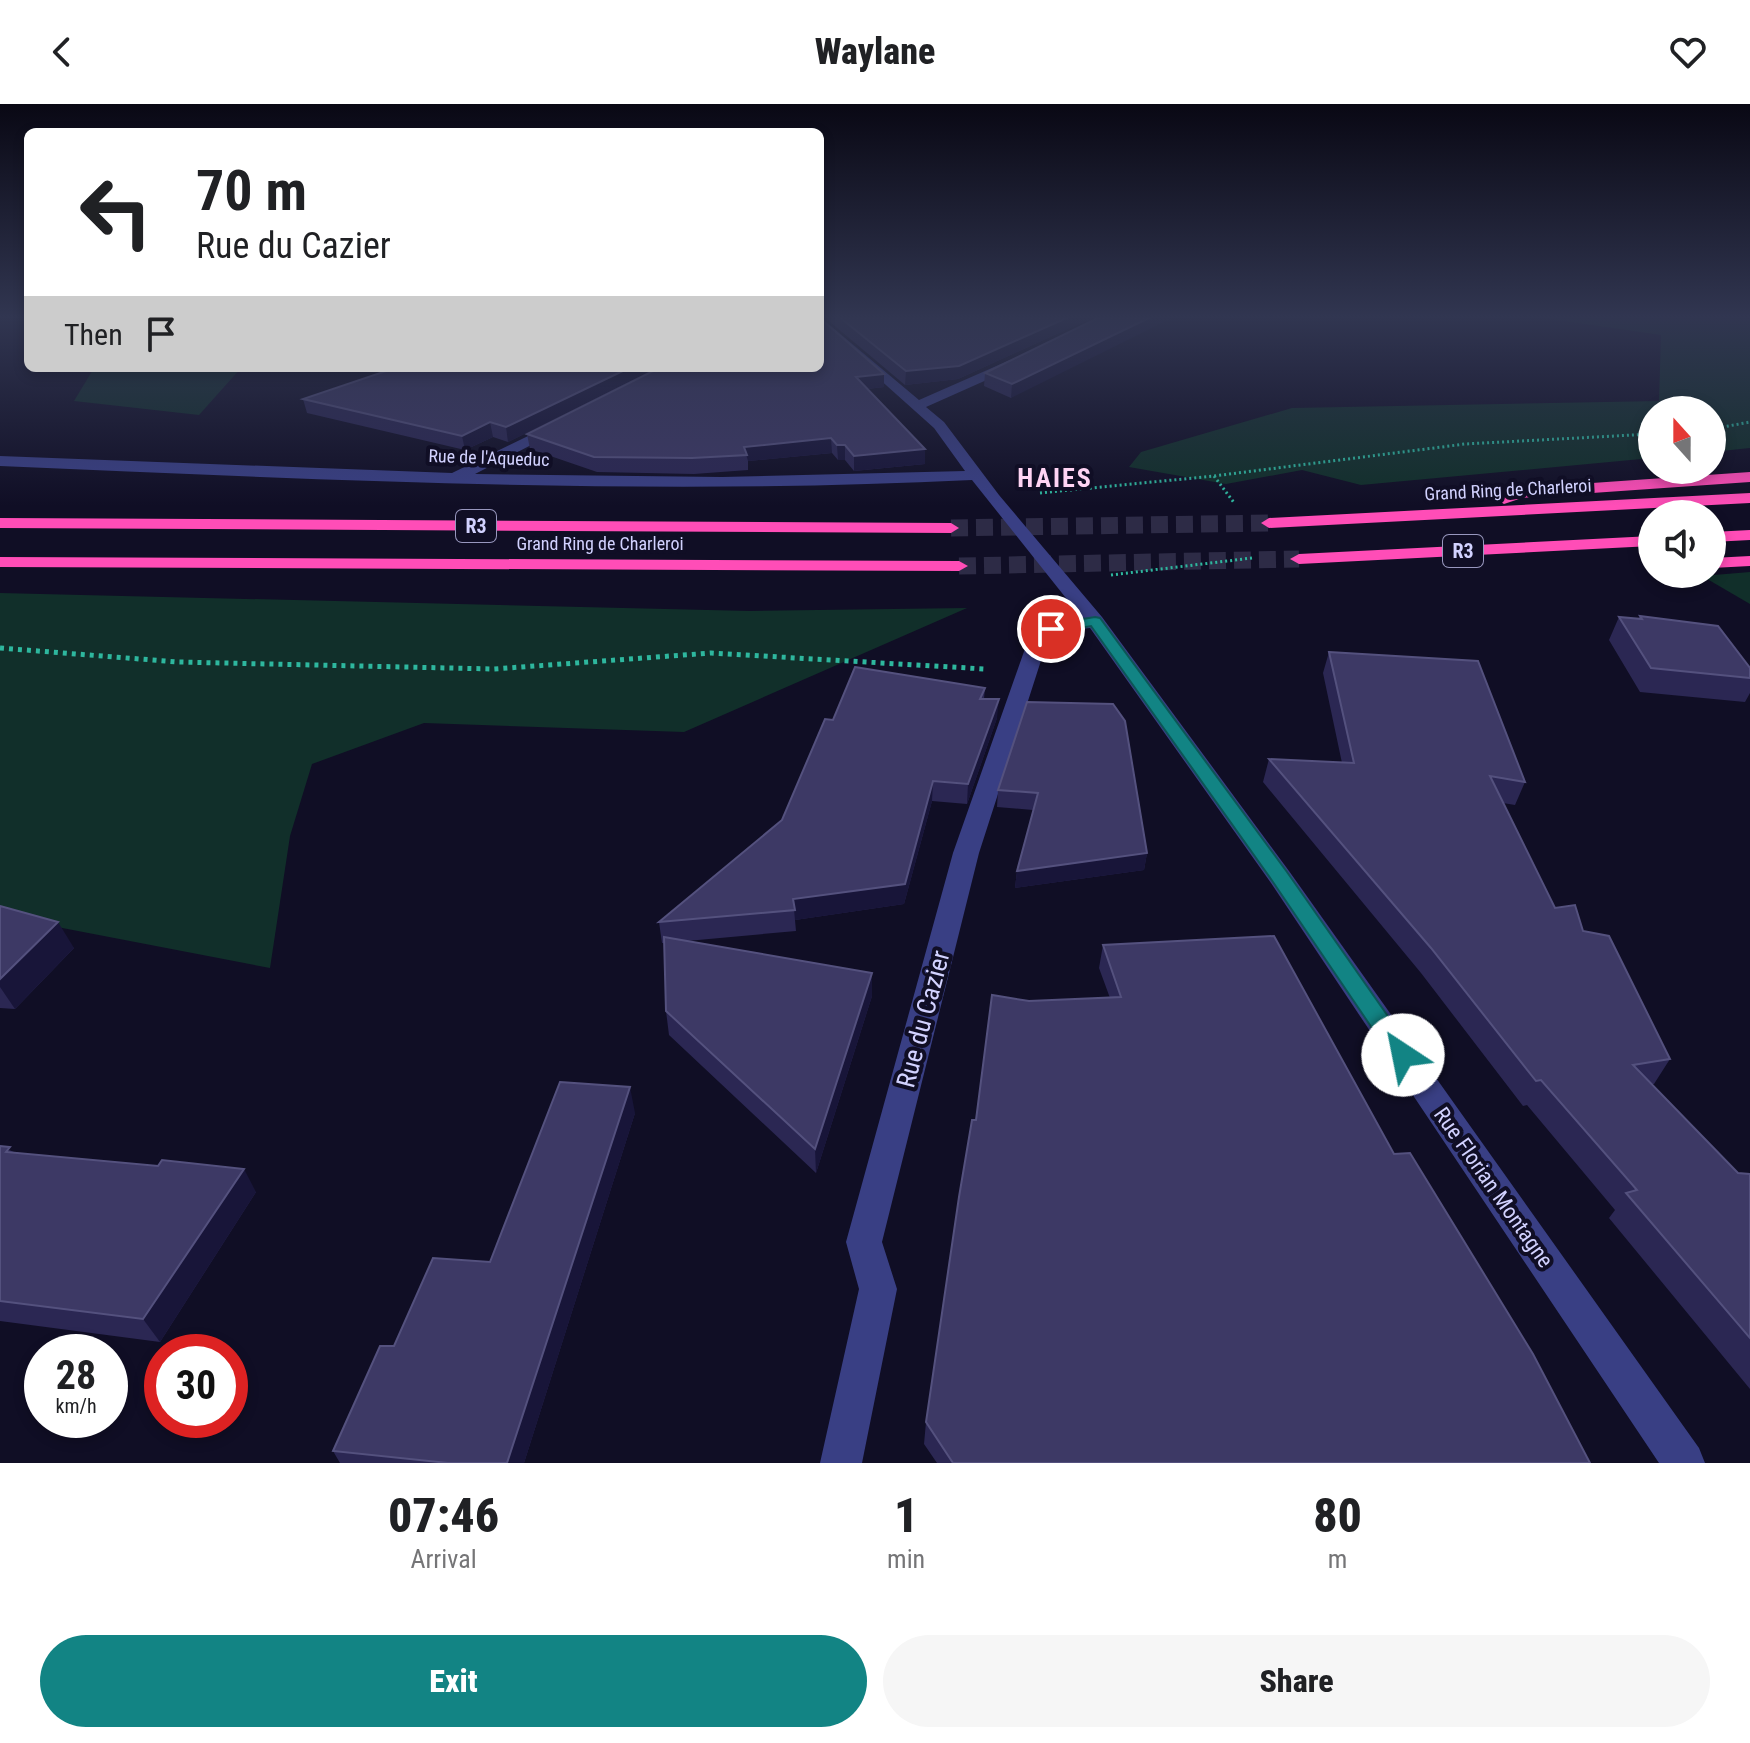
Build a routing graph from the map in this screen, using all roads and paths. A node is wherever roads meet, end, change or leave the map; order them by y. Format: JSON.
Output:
{"nodes":[{"id":1,"x":887,"y":379,"type":"edge"},
{"id":2,"x":977,"y":379,"type":"edge"},
{"id":3,"x":917,"y":406,"type":"junction"},
{"id":4,"x":1750,"y":422,"type":"edge"},
{"id":5,"x":565,"y":423,"type":"edge"},
{"id":6,"x":1726,"y":426,"type":"edge"},
{"id":7,"x":1638,"y":435,"type":"edge"},
{"id":8,"x":0,"y":461,"type":"edge"},
{"id":9,"x":976,"y":475,"type":"junction"},
{"id":10,"x":1214,"y":476,"type":"junction"},
{"id":11,"x":456,"y":477,"type":"junction"},
{"id":12,"x":1750,"y":477,"type":"edge"},
{"id":13,"x":993,"y":498,"type":"junction"},
{"id":14,"x":1750,"y":498,"type":"edge"},
{"id":15,"x":1239,"y":510,"type":"dead end"},
{"id":16,"x":1469,"y":513,"type":"junction"},
{"id":17,"x":0,"y":523,"type":"edge"},
{"id":18,"x":1269,"y":523,"type":"tunnel mouth"},
{"id":19,"x":951,"y":528,"type":"tunnel mouth"},
{"id":20,"x":1750,"y":535,"type":"edge"},
{"id":21,"x":1726,"y":536,"type":"edge"},
{"id":22,"x":1638,"y":542,"type":"edge"},
{"id":23,"x":1626,"y":543,"type":"junction"},
{"id":24,"x":1638,"y":546,"type":"edge"},
{"id":25,"x":1257,"y":557,"type":"dead end"},
{"id":26,"x":1299,"y":559,"type":"tunnel mouth"},
{"id":27,"x":1750,"y":561,"type":"edge"},
{"id":28,"x":0,"y":562,"type":"edge"},
{"id":29,"x":1726,"y":562,"type":"edge"},
{"id":30,"x":959,"y":566,"type":"tunnel mouth"},
{"id":31,"x":1064,"y":581,"type":"junction"},
{"id":32,"x":1095,"y":621,"type":"junction"},
{"id":33,"x":0,"y":648,"type":"edge"},
{"id":34,"x":1027,"y":671,"type":"junction"},
{"id":35,"x":841,"y":1463,"type":"edge"},
{"id":36,"x":1684,"y":1463,"type":"edge"}],
"edges":[{"from":1,"to":3,"type":"street","name":"Rue Florian Montagne"},
{"from":2,"to":3,"type":"street"},
{"from":3,"to":9,"type":"street","name":"Rue Florian Montagne"},
{"from":4,"to":6,"type":"path"},
{"from":5,"to":11,"type":"street"},
{"from":7,"to":10,"type":"path"},
{"from":8,"to":11,"type":"street","name":"Rue de l'Aqueduc"},
{"from":9,"to":11,"type":"street","name":"Rue de l'Aqueduc"},
{"from":9,"to":13,"type":"street","name":"Rue Florian Montagne"},
{"from":10,"to":13,"type":"path"},
{"from":10,"to":15,"type":"path"},
{"from":12,"to":16,"type":"highway"},
{"from":13,"to":31,"type":"street","name":"Rue Florian Montagne"},
{"from":14,"to":16,"type":"highway","name":"Grand Ring de Charleroi","number":"R3"},
{"from":16,"to":18,"type":"highway","name":"Grand Ring de Charleroi","number":"R3"},
{"from":17,"to":19,"type":"highway","name":"Grand Ring de Charleroi","number":"R3"},
{"from":20,"to":21,"type":"highway"},
{"from":22,"to":23,"type":"highway","number":"R3"},
{"from":23,"to":24,"type":"highway"},
{"from":23,"to":26,"type":"highway","number":"R3"},
{"from":25,"to":31,"type":"path"},
{"from":27,"to":29,"type":"highway"},
{"from":28,"to":30,"type":"highway","name":"Grand Ring de Charleroi","number":"R3"},
{"from":31,"to":32,"type":"street","name":"Rue Florian Montagne"},
{"from":32,"to":34,"type":"street","name":"Rue du Cazier"},
{"from":32,"to":36,"type":"street","name":"Rue Florian Montagne"},
{"from":33,"to":34,"type":"path"},
{"from":34,"to":35,"type":"street","name":"Rue du Cazier"}]}
